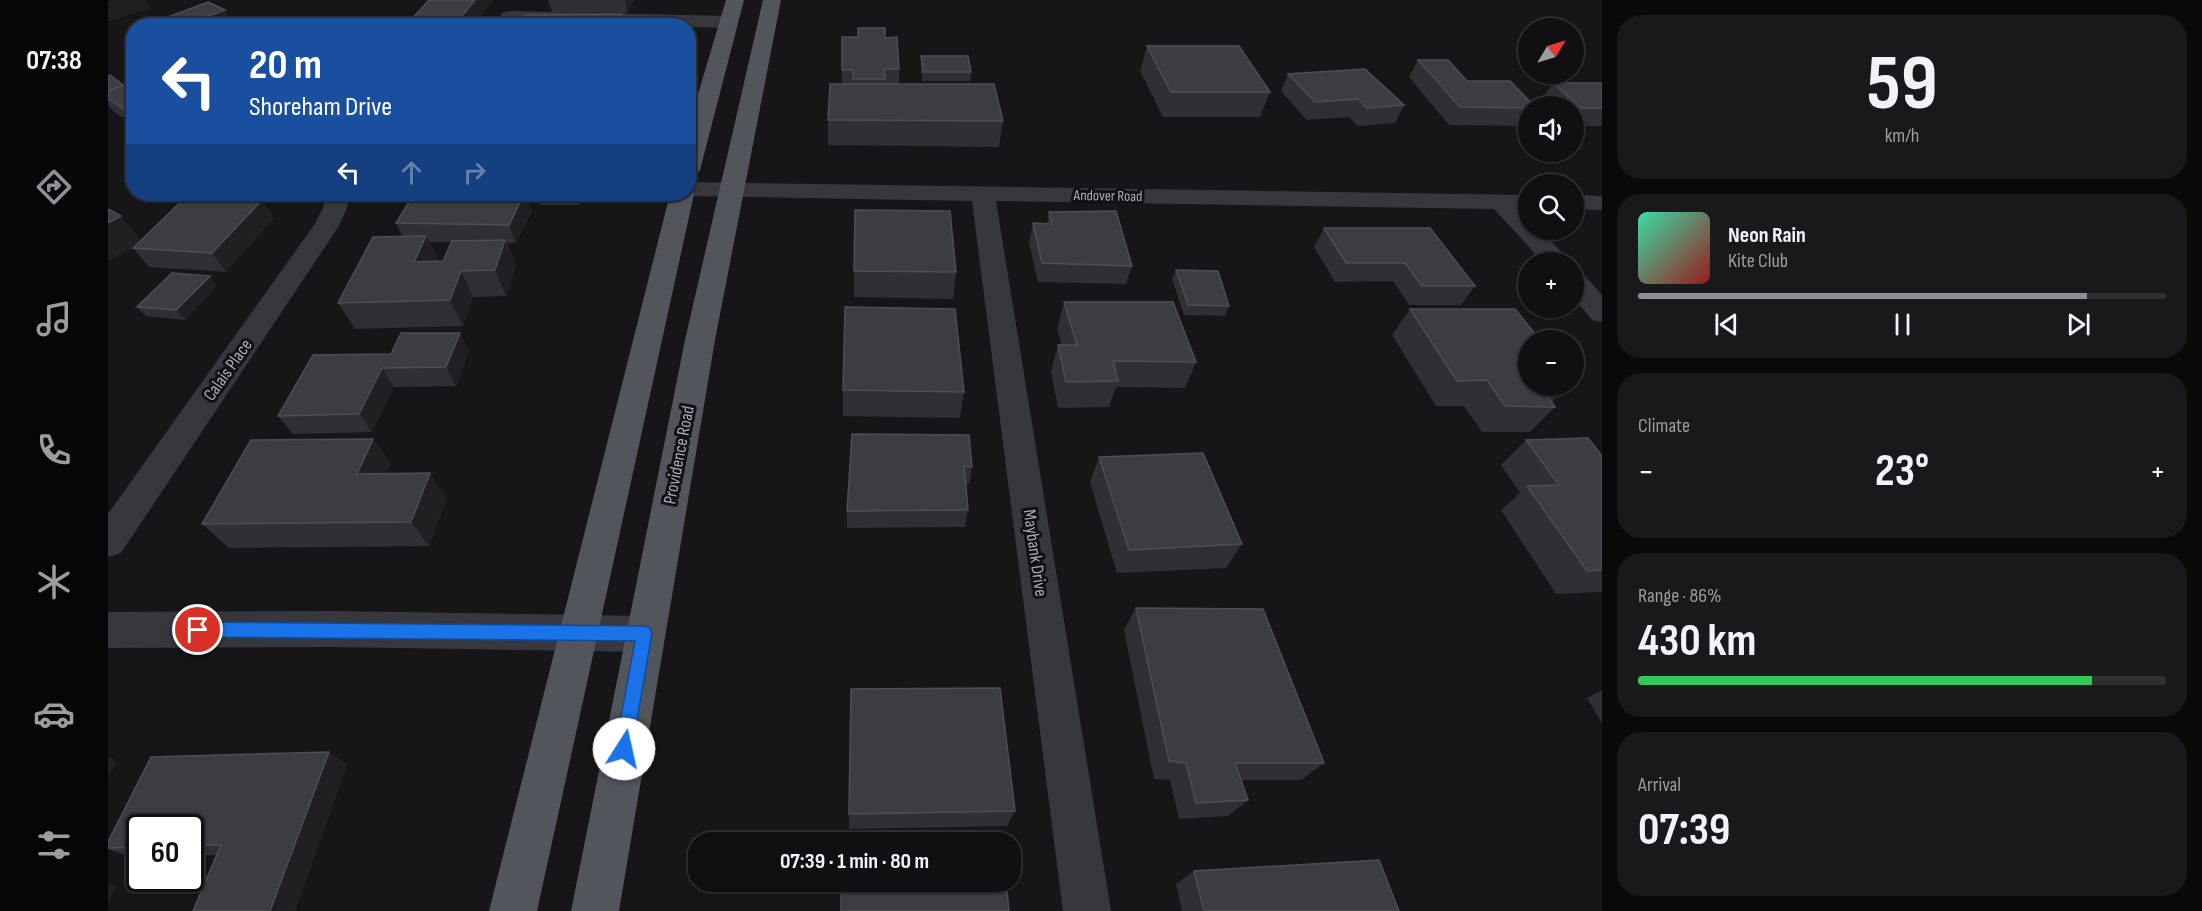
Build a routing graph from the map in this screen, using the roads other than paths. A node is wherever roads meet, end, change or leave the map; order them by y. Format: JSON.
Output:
{"nodes":[{"id":1,"x":735,"y":0,"type":"edge"},
{"id":2,"x":772,"y":0,"type":"edge"},
{"id":3,"x":508,"y":17,"type":"dead end"},
{"id":4,"x":552,"y":18,"type":"edge"},
{"id":5,"x":696,"y":21,"type":"edge"},
{"id":6,"x":729,"y":22,"type":"junction"},
{"id":7,"x":696,"y":141,"type":"edge"},
{"id":8,"x":696,"y":189,"type":"edge"},
{"id":9,"x":731,"y":190,"type":"junction"},
{"id":10,"x":983,"y":194,"type":"junction"},
{"id":11,"x":336,"y":201,"type":"edge"},
{"id":12,"x":680,"y":201,"type":"edge"},
{"id":13,"x":1500,"y":201,"type":"junction"},
{"id":14,"x":1518,"y":201,"type":"edge"},
{"id":15,"x":1584,"y":202,"type":"edge"},
{"id":16,"x":1602,"y":202,"type":"edge"},
{"id":17,"x":1548,"y":252,"type":"edge"},
{"id":18,"x":1584,"y":292,"type":"edge"},
{"id":19,"x":1602,"y":313,"type":"edge"},
{"id":20,"x":108,"y":542,"type":"edge"},
{"id":21,"x":108,"y":630,"type":"edge"},
{"id":22,"x":578,"y":633,"type":"junction"},
{"id":23,"x":644,"y":633,"type":"junction"},
{"id":24,"x":513,"y":911,"type":"edge"},
{"id":25,"x":595,"y":911,"type":"edge"},
{"id":26,"x":1087,"y":911,"type":"edge"}],
"edges":[{"from":1,"to":6,"type":"main road"},
{"from":2,"to":9,"type":"main road","name":"Providence Road"},
{"from":3,"to":4,"type":"street"},
{"from":5,"to":6,"type":"street"},
{"from":6,"to":7,"type":"main road"},
{"from":8,"to":9,"type":"street","name":"Andover Road"},
{"from":9,"to":10,"type":"street","name":"Andover Road"},
{"from":9,"to":23,"type":"main road","name":"Providence Road"},
{"from":10,"to":13,"type":"street","name":"Andover Road"},
{"from":10,"to":26,"type":"street","name":"Maybank Drive"},
{"from":11,"to":20,"type":"street","name":"Calais Place"},
{"from":12,"to":22,"type":"main road"},
{"from":13,"to":14,"type":"street","name":"Andover Road"},
{"from":13,"to":17,"type":"street"},
{"from":15,"to":16,"type":"street"},
{"from":18,"to":19,"type":"street"},
{"from":21,"to":22,"type":"street"},
{"from":22,"to":23,"type":"street"},
{"from":22,"to":24,"type":"main road"},
{"from":23,"to":25,"type":"main road","name":"Providence Road"}]}
